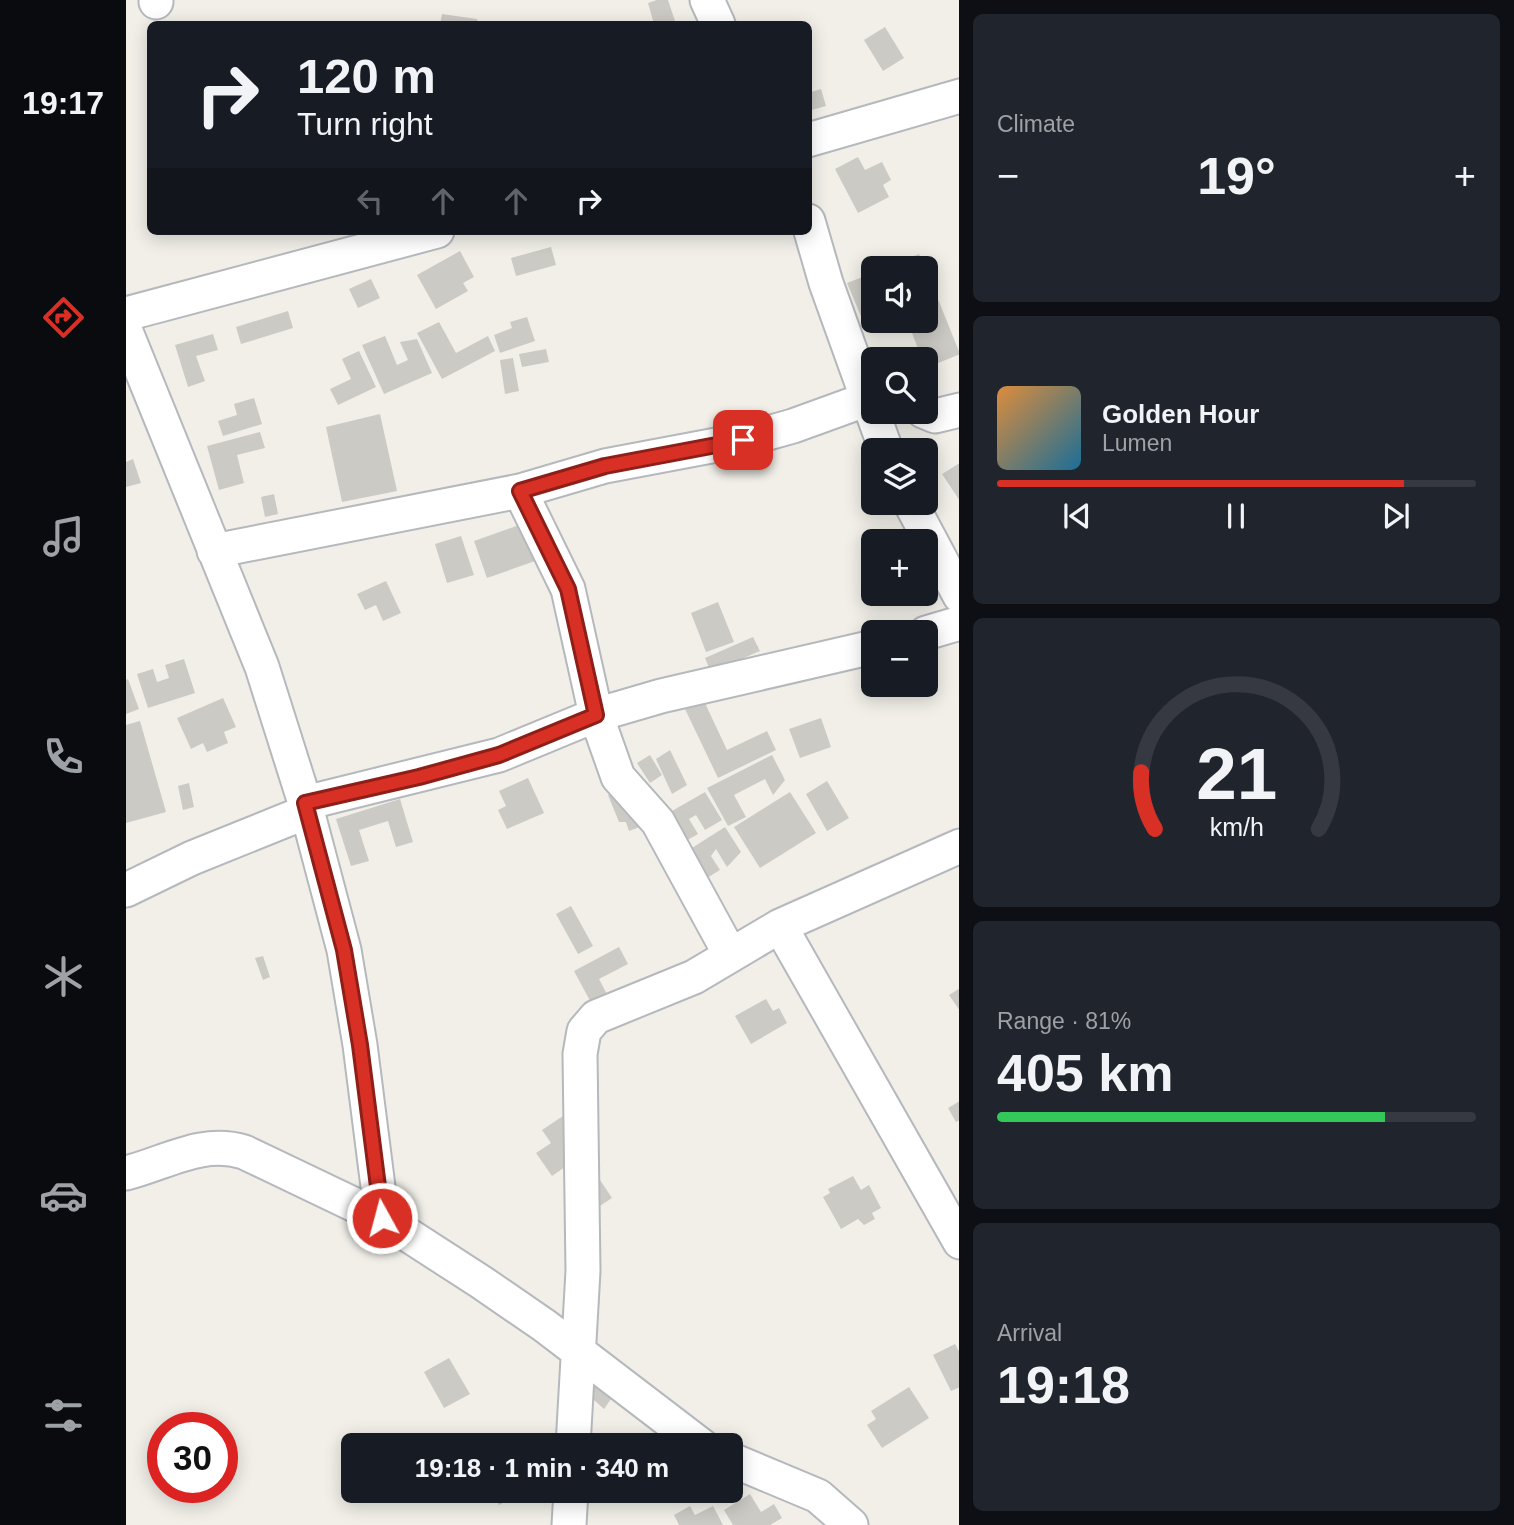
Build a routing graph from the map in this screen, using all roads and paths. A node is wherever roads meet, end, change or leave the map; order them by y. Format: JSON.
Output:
{"nodes":[{"id":1,"x":707,"y":0,"type":"edge"},
{"id":2,"x":717,"y":21,"type":"edge"},
{"id":3,"x":959,"y":96,"type":"edge"},
{"id":4,"x":812,"y":139,"type":"edge"},
{"id":5,"x":422,"y":235,"type":"edge"},
{"id":6,"x":812,"y":235,"type":"edge"},
{"id":7,"x":126,"y":314,"type":"edge"},
{"id":8,"x":126,"y":332,"type":"edge"},
{"id":9,"x":861,"y":375,"type":"edge"},
{"id":10,"x":861,"y":401,"type":"edge"},
{"id":11,"x":959,"y":410,"type":"edge"},
{"id":12,"x":938,"y":415,"type":"edge"},
{"id":13,"x":520,"y":491,"type":"junction"},
{"id":14,"x":916,"y":515,"type":"edge"},
{"id":15,"x":214,"y":551,"type":"junction"},
{"id":16,"x":959,"y":596,"type":"edge"},
{"id":17,"x":959,"y":623,"type":"edge"},
{"id":18,"x":938,"y":629,"type":"edge"},
{"id":19,"x":861,"y":650,"type":"edge"},
{"id":20,"x":596,"y":715,"type":"junction"},
{"id":21,"x":306,"y":808,"type":"junction"},
{"id":22,"x":959,"y":846,"type":"edge"},
{"id":23,"x":126,"y":890,"type":"edge"},
{"id":24,"x":780,"y":926,"type":"junction"},
{"id":25,"x":730,"y":954,"type":"junction"},
{"id":26,"x":126,"y":1173,"type":"edge"},
{"id":27,"x":382,"y":1218,"type":"junction"},
{"id":28,"x":959,"y":1242,"type":"edge"},
{"id":29,"x":579,"y":1351,"type":"junction"},
{"id":30,"x":574,"y":1433,"type":"edge"},
{"id":31,"x":685,"y":1433,"type":"edge"},
{"id":32,"x":743,"y":1465,"type":"edge"},
{"id":33,"x":570,"y":1503,"type":"edge"},
{"id":34,"x":569,"y":1525,"type":"edge"},
{"id":35,"x":851,"y":1525,"type":"edge"}],
"edges":[{"from":1,"to":2,"type":"street"},
{"from":3,"to":4,"type":"street"},
{"from":5,"to":7,"type":"street"},
{"from":6,"to":9,"type":"street"},
{"from":8,"to":15,"type":"street"},
{"from":10,"to":13,"type":"street"},
{"from":11,"to":12,"type":"street"},
{"from":13,"to":15,"type":"street"},
{"from":13,"to":20,"type":"street"},
{"from":14,"to":16,"type":"street"},
{"from":15,"to":21,"type":"street"},
{"from":17,"to":18,"type":"street"},
{"from":19,"to":20,"type":"street"},
{"from":20,"to":21,"type":"street"},
{"from":20,"to":25,"type":"street"},
{"from":21,"to":23,"type":"street"},
{"from":21,"to":27,"type":"street"},
{"from":22,"to":24,"type":"street"},
{"from":24,"to":25,"type":"street"},
{"from":24,"to":28,"type":"street"},
{"from":25,"to":29,"type":"street"},
{"from":26,"to":27,"type":"street"},
{"from":27,"to":29,"type":"street"},
{"from":29,"to":30,"type":"street"},
{"from":29,"to":31,"type":"street"},
{"from":32,"to":35,"type":"street"},
{"from":33,"to":34,"type":"street"}]}
